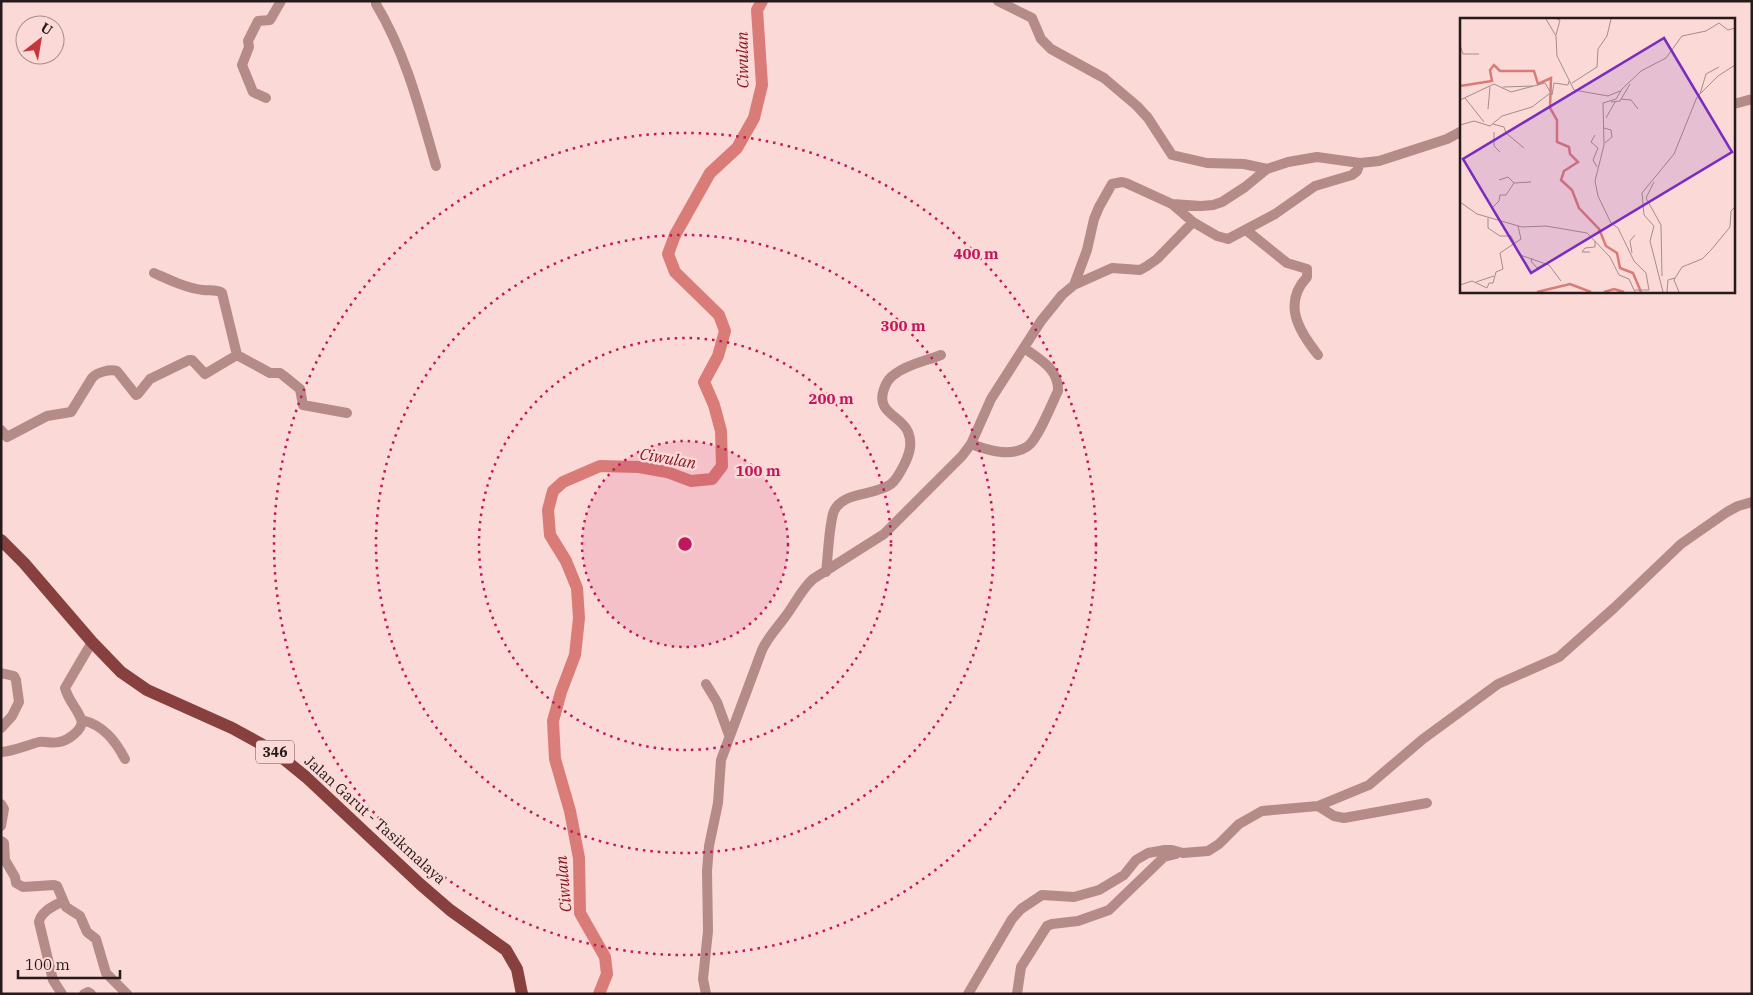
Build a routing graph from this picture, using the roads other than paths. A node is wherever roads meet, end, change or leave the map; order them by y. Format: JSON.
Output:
{"nodes":[{"id":1,"x":281,"y":1,"type":"edge"},
{"id":2,"x":376,"y":1,"type":"edge"},
{"id":3,"x":998,"y":1,"type":"edge"},
{"id":4,"x":266,"y":98,"type":"dead end"},
{"id":5,"x":1752,"y":99,"type":"edge"},
{"id":6,"x":1736,"y":103,"type":"edge"},
{"id":7,"x":1460,"y":132,"type":"edge"},
{"id":8,"x":1360,"y":163,"type":"junction"},
{"id":9,"x":436,"y":166,"type":"dead end"},
{"id":10,"x":1267,"y":169,"type":"junction"},
{"id":11,"x":1172,"y":204,"type":"junction"},
{"id":12,"x":1193,"y":222,"type":"junction"},
{"id":13,"x":1246,"y":230,"type":"junction"},
{"id":14,"x":154,"y":273,"type":"dead end"},
{"id":15,"x":1074,"y":285,"type":"junction"},
{"id":16,"x":1024,"y":348,"type":"junction"},
{"id":17,"x":941,"y":354,"type":"dead end"},
{"id":18,"x":237,"y":355,"type":"junction"},
{"id":19,"x":1318,"y":355,"type":"dead end"},
{"id":20,"x":347,"y":413,"type":"dead end"},
{"id":21,"x":1,"y":430,"type":"edge"},
{"id":22,"x":971,"y":444,"type":"junction"},
{"id":23,"x":1752,"y":502,"type":"edge"},
{"id":24,"x":1,"y":540,"type":"edge"},
{"id":25,"x":826,"y":572,"type":"junction"},
{"id":26,"x":92,"y":642,"type":"junction"},
{"id":27,"x":1,"y":673,"type":"edge"},
{"id":28,"x":706,"y":684,"type":"dead end"},
{"id":29,"x":82,"y":720,"type":"junction"},
{"id":30,"x":1,"y":728,"type":"edge"},
{"id":31,"x":729,"y":735,"type":"junction"},
{"id":32,"x":1,"y":752,"type":"edge"},
{"id":33,"x":125,"y":759,"type":"dead end"},
{"id":34,"x":1427,"y":803,"type":"dead end"},
{"id":35,"x":1,"y":804,"type":"edge"},
{"id":36,"x":1318,"y":806,"type":"junction"},
{"id":37,"x":1,"y":826,"type":"edge"},
{"id":38,"x":1,"y":841,"type":"edge"},
{"id":39,"x":1183,"y":853,"type":"junction"},
{"id":40,"x":62,"y":901,"type":"junction"},
{"id":41,"x":125,"y":993,"type":"edge"},
{"id":42,"x":62,"y":994,"type":"edge"},
{"id":43,"x":84,"y":994,"type":"edge"},
{"id":44,"x":91,"y":994,"type":"edge"},
{"id":45,"x":522,"y":994,"type":"edge"},
{"id":46,"x":706,"y":994,"type":"edge"},
{"id":47,"x":968,"y":994,"type":"edge"},
{"id":48,"x":1017,"y":994,"type":"edge"}],
"edges":[{"from":1,"to":4,"type":"street"},
{"from":2,"to":9,"type":"street"},
{"from":3,"to":10,"type":"street"},
{"from":5,"to":6,"type":"street"},
{"from":7,"to":8,"type":"street"},
{"from":8,"to":10,"type":"street"},
{"from":8,"to":13,"type":"street"},
{"from":10,"to":11,"type":"street"},
{"from":11,"to":12,"type":"street"},
{"from":11,"to":15,"type":"street"},
{"from":12,"to":13,"type":"street"},
{"from":12,"to":15,"type":"street"},
{"from":13,"to":19,"type":"street"},
{"from":14,"to":18,"type":"street"},
{"from":15,"to":16,"type":"street"},
{"from":16,"to":22,"type":"street"},
{"from":16,"to":22,"type":"street"},
{"from":17,"to":25,"type":"street"},
{"from":18,"to":20,"type":"street"},
{"from":18,"to":21,"type":"street"},
{"from":22,"to":25,"type":"street"},
{"from":23,"to":36,"type":"street"},
{"from":24,"to":26,"type":"main road","name":"Jalan Garut - Tasikmalaya","number":"346"},
{"from":25,"to":31,"type":"street"},
{"from":26,"to":29,"type":"street"},
{"from":26,"to":45,"type":"main road","name":"Jalan Garut - Tasikmalaya","number":"346"},
{"from":27,"to":30,"type":"street"},
{"from":28,"to":31,"type":"street"},
{"from":29,"to":32,"type":"street"},
{"from":29,"to":33,"type":"street"},
{"from":31,"to":46,"type":"street"},
{"from":34,"to":36,"type":"street"},
{"from":35,"to":37,"type":"street"},
{"from":36,"to":39,"type":"street"},
{"from":38,"to":40,"type":"street"},
{"from":39,"to":47,"type":"street"},
{"from":39,"to":48,"type":"street"},
{"from":40,"to":41,"type":"street"},
{"from":40,"to":42,"type":"street"},
{"from":43,"to":44,"type":"street"}]}
